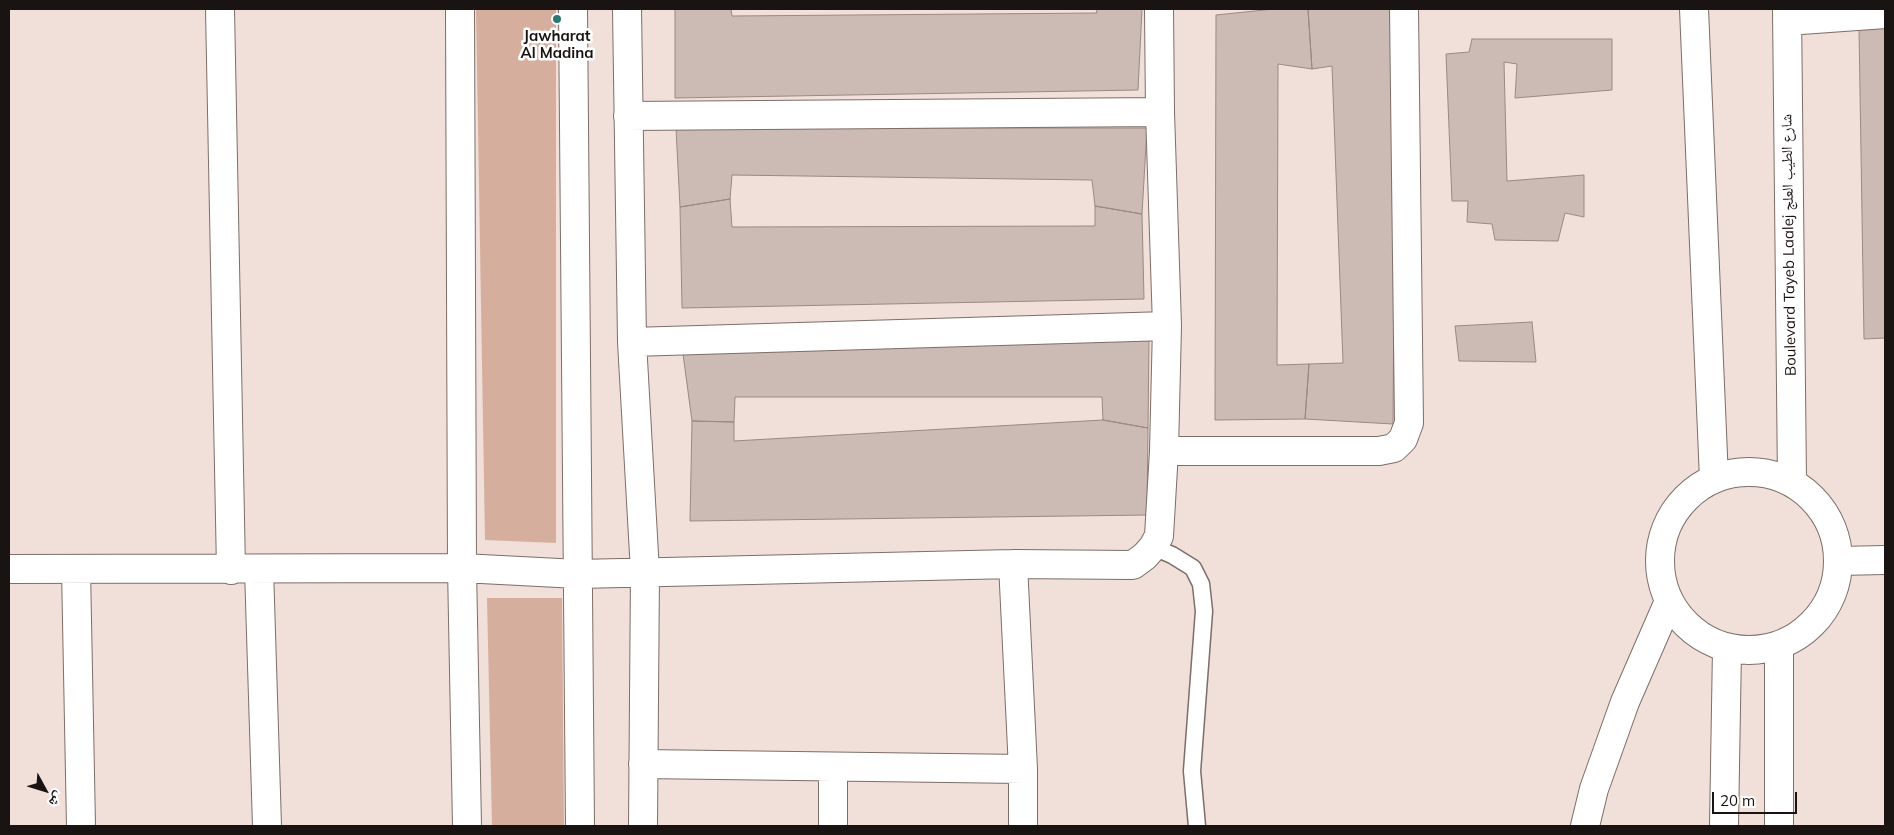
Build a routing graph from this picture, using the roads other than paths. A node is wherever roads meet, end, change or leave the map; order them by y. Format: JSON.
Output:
{"nodes":[{"id":1,"x":220,"y":9,"type":"edge"},
{"id":2,"x":460,"y":9,"type":"edge"},
{"id":3,"x":573,"y":9,"type":"edge"},
{"id":4,"x":628,"y":9,"type":"edge"},
{"id":5,"x":1159,"y":9,"type":"edge"},
{"id":6,"x":1404,"y":9,"type":"edge"},
{"id":7,"x":1694,"y":9,"type":"edge"},
{"id":8,"x":1885,"y":14,"type":"edge"},
{"id":9,"x":1787,"y":15,"type":"edge"},
{"id":10,"x":1160,"y":112,"type":"junction"},
{"id":11,"x":628,"y":116,"type":"junction"},
{"id":12,"x":1167,"y":326,"type":"junction"},
{"id":13,"x":632,"y":342,"type":"junction"},
{"id":14,"x":1164,"y":451,"type":"junction"},
{"id":15,"x":1714,"y":479,"type":"junction"},
{"id":16,"x":1792,"y":482,"type":"junction"},
{"id":17,"x":1153,"y":547,"type":"junction"},
{"id":18,"x":1885,"y":560,"type":"edge"},
{"id":19,"x":1839,"y":561,"type":"junction"},
{"id":20,"x":1013,"y":564,"type":"junction"},
{"id":21,"x":462,"y":568,"type":"junction"},
{"id":22,"x":9,"y":569,"type":"edge"},
{"id":23,"x":76,"y":569,"type":"junction"},
{"id":24,"x":231,"y":570,"type":"junction"},
{"id":25,"x":259,"y":570,"type":"junction"},
{"id":26,"x":645,"y":572,"type":"junction"},
{"id":27,"x":578,"y":574,"type":"junction"},
{"id":28,"x":1669,"y":601,"type":"junction"},
{"id":29,"x":1779,"y":646,"type":"junction"},
{"id":30,"x":1727,"y":648,"type":"junction"},
{"id":31,"x":643,"y":764,"type":"junction"},
{"id":32,"x":832,"y":767,"type":"junction"},
{"id":33,"x":1023,"y":769,"type":"junction"},
{"id":34,"x":81,"y":826,"type":"edge"},
{"id":35,"x":268,"y":826,"type":"edge"},
{"id":36,"x":467,"y":826,"type":"edge"},
{"id":37,"x":580,"y":826,"type":"edge"},
{"id":38,"x":643,"y":826,"type":"edge"},
{"id":39,"x":833,"y":826,"type":"edge"},
{"id":40,"x":1023,"y":826,"type":"edge"},
{"id":41,"x":1197,"y":826,"type":"edge"},
{"id":42,"x":1585,"y":826,"type":"edge"},
{"id":43,"x":1724,"y":826,"type":"edge"},
{"id":44,"x":1779,"y":826,"type":"edge"}],
"edges":[{"from":1,"to":24,"type":"street"},
{"from":2,"to":21,"type":"street"},
{"from":3,"to":27,"type":"street"},
{"from":4,"to":11,"type":"street"},
{"from":5,"to":10,"type":"street"},
{"from":6,"to":14,"type":"street"},
{"from":7,"to":15,"type":"street"},
{"from":8,"to":9,"type":"street"},
{"from":9,"to":16,"type":"street","name":"Boulevard Tayeb Laalej شارع الطيب العلج"},
{"from":10,"to":11,"type":"street"},
{"from":10,"to":12,"type":"street"},
{"from":11,"to":13,"type":"street"},
{"from":12,"to":13,"type":"street"},
{"from":12,"to":14,"type":"street"},
{"from":13,"to":26,"type":"street"},
{"from":14,"to":17,"type":"street"},
{"from":15,"to":16,"type":"street"},
{"from":15,"to":28,"type":"street"},
{"from":16,"to":19,"type":"street"},
{"from":17,"to":20,"type":"street"},
{"from":17,"to":41,"type":"lane"},
{"from":18,"to":19,"type":"street"},
{"from":19,"to":29,"type":"street"},
{"from":20,"to":26,"type":"street"},
{"from":20,"to":33,"type":"street"},
{"from":21,"to":25,"type":"street"},
{"from":21,"to":27,"type":"street"},
{"from":21,"to":36,"type":"street"},
{"from":22,"to":23,"type":"street"},
{"from":23,"to":24,"type":"street"},
{"from":23,"to":34,"type":"street"},
{"from":24,"to":25,"type":"street"},
{"from":25,"to":35,"type":"street"},
{"from":26,"to":27,"type":"street"},
{"from":26,"to":31,"type":"street"},
{"from":27,"to":37,"type":"street"},
{"from":28,"to":30,"type":"street"},
{"from":28,"to":42,"type":"street"},
{"from":29,"to":30,"type":"street"},
{"from":29,"to":44,"type":"street"},
{"from":30,"to":43,"type":"street"},
{"from":31,"to":32,"type":"street"},
{"from":31,"to":38,"type":"street"},
{"from":32,"to":33,"type":"street"},
{"from":32,"to":39,"type":"street"},
{"from":33,"to":40,"type":"street"}]}
